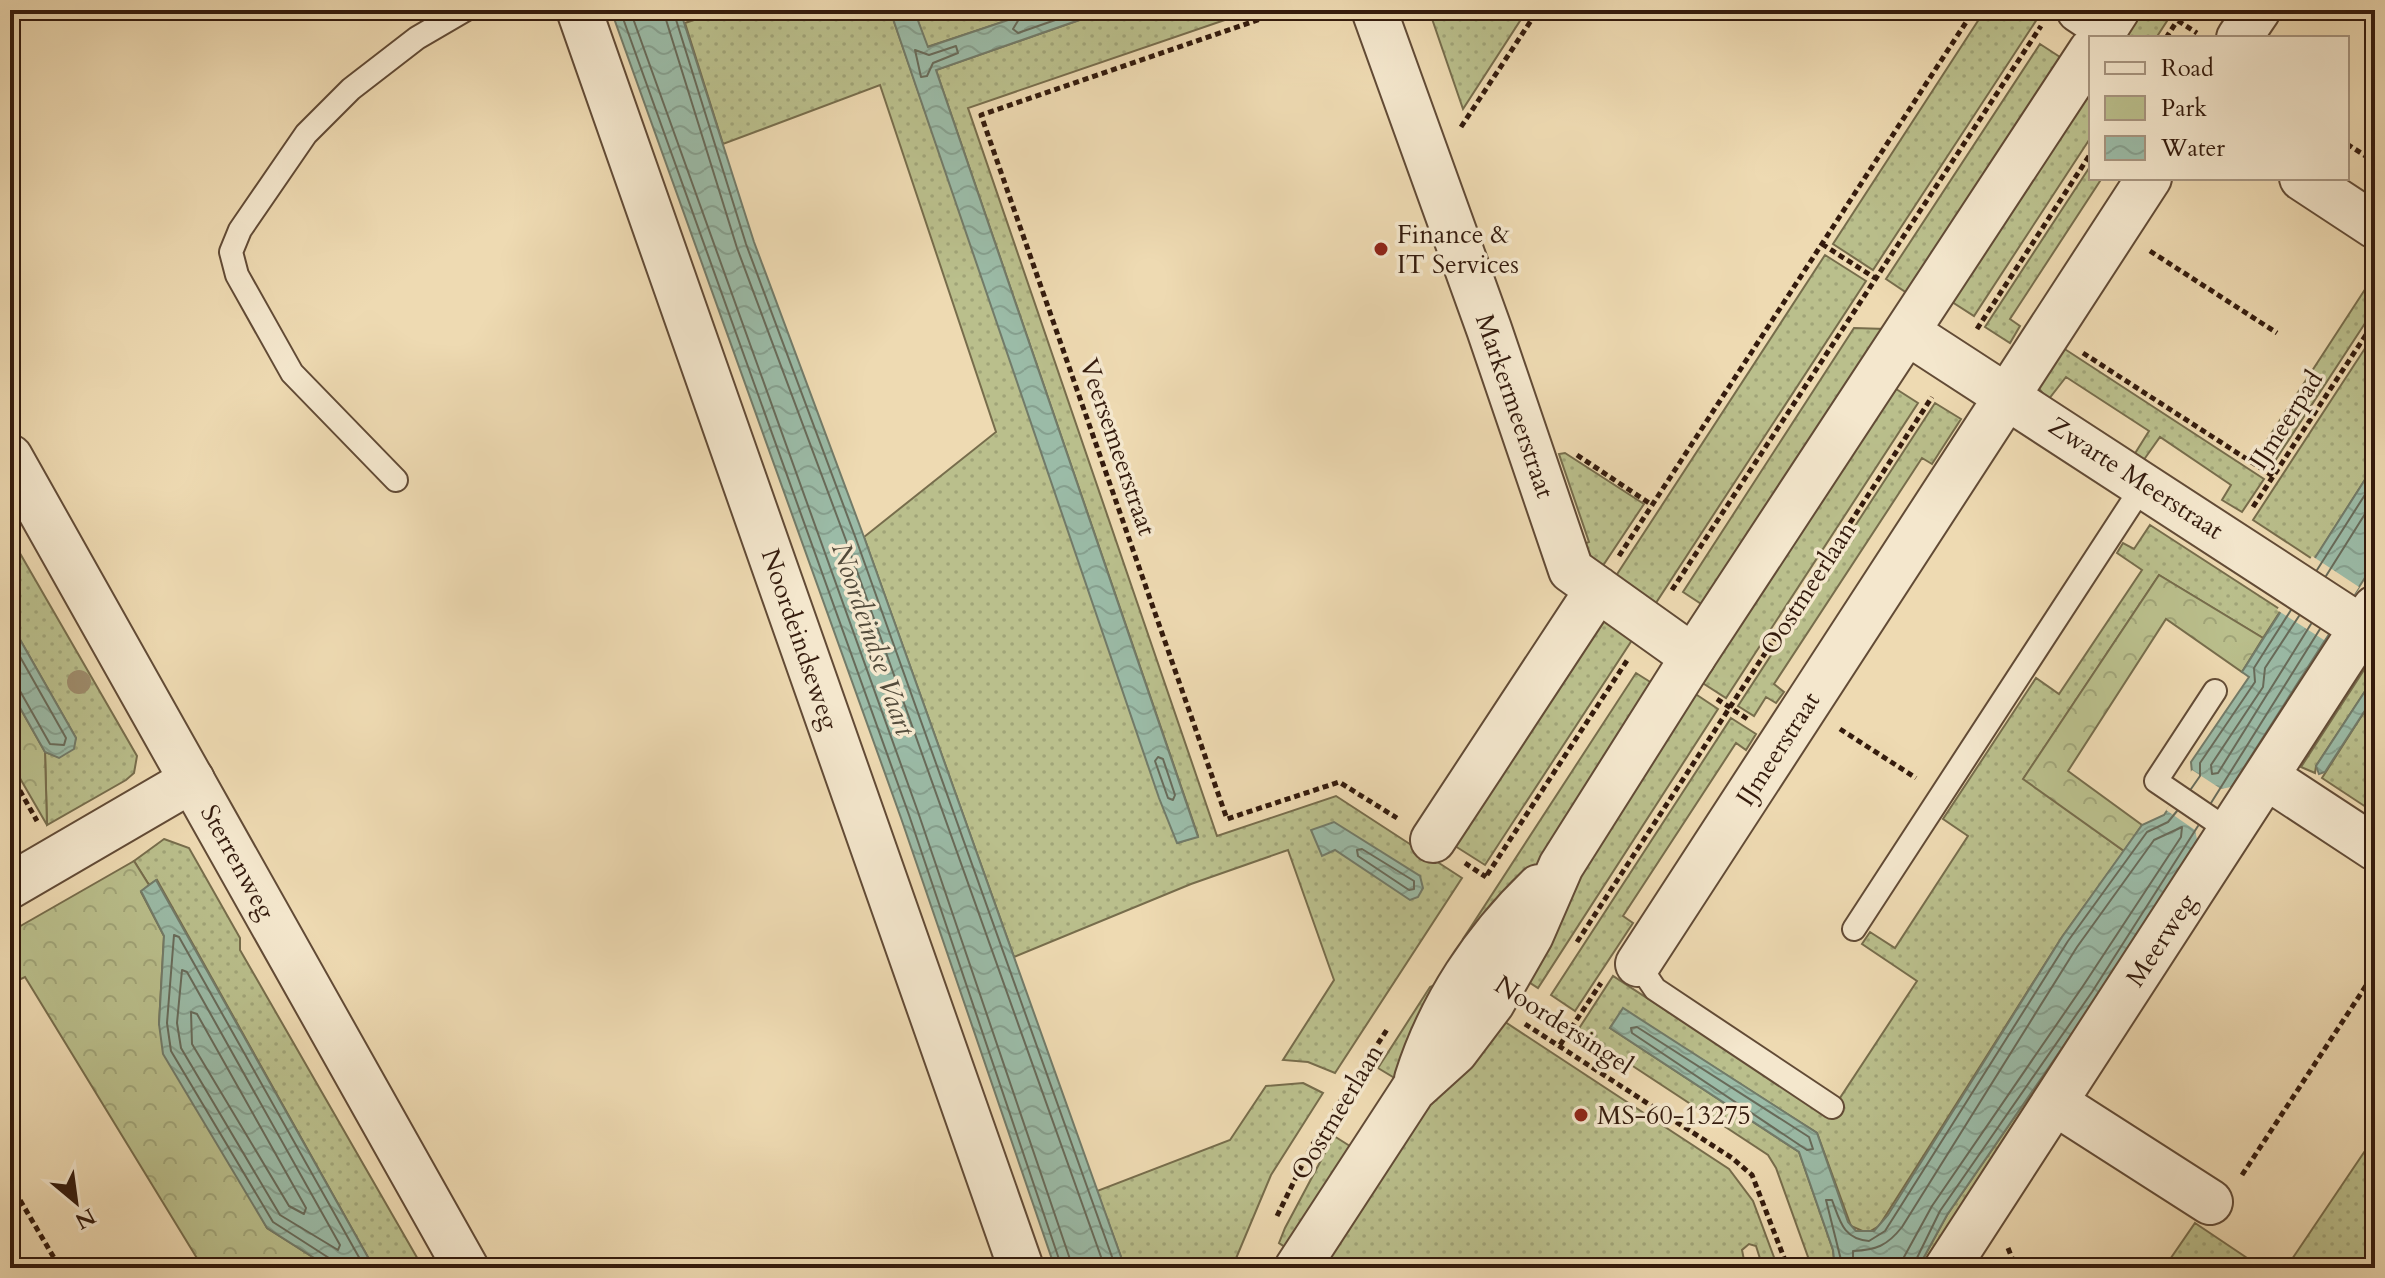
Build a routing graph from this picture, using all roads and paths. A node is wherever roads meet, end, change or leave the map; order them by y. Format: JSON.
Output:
{"nodes":[{"id":1,"x":465,"y":10,"type":"edge"},
{"id":2,"x":579,"y":10,"type":"edge"},
{"id":3,"x":1287,"y":10,"type":"edge"},
{"id":4,"x":1374,"y":10,"type":"edge"},
{"id":5,"x":1538,"y":10,"type":"edge"},
{"id":6,"x":1974,"y":10,"type":"edge"},
{"id":7,"x":2161,"y":10,"type":"edge"},
{"id":8,"x":2184,"y":10,"type":"edge"},
{"id":9,"x":2258,"y":10,"type":"edge"},
{"id":10,"x":2365,"y":10,"type":"edge"},
{"id":11,"x":2375,"y":16,"type":"edge"},
{"id":12,"x":2177,"y":21,"type":"junction"},
{"id":13,"x":2089,"y":27,"type":"edge"},
{"id":14,"x":2167,"y":36,"type":"edge"},
{"id":15,"x":2201,"y":36,"type":"edge"},
{"id":16,"x":2240,"y":36,"type":"edge"},
{"id":17,"x":1461,"y":128,"type":"dead end"},
{"id":18,"x":2349,"y":145,"type":"edge"},
{"id":19,"x":2089,"y":156,"type":"edge"},
{"id":20,"x":2375,"y":162,"type":"edge"},
{"id":21,"x":2148,"y":180,"type":"edge"},
{"id":22,"x":2305,"y":180,"type":"edge"},
{"id":23,"x":2375,"y":226,"type":"edge"},
{"id":24,"x":2116,"y":229,"type":"junction"},
{"id":25,"x":1822,"y":244,"type":"junction"},
{"id":26,"x":1875,"y":278,"type":"junction"},
{"id":27,"x":2375,"y":321,"type":"edge"},
{"id":28,"x":2050,"y":331,"type":"junction"},
{"id":29,"x":1907,"y":332,"type":"junction"},
{"id":30,"x":2277,"y":333,"type":"dead end"},
{"id":31,"x":1955,"y":362,"type":"junction"},
{"id":32,"x":2008,"y":395,"type":"junction"},
{"id":33,"x":10,"y":457,"type":"edge"},
{"id":34,"x":2273,"y":476,"type":"junction"},
{"id":35,"x":396,"y":480,"type":"dead end"},
{"id":36,"x":2144,"y":484,"type":"junction"},
{"id":37,"x":2231,"y":541,"type":"junction"},
{"id":38,"x":1598,"y":589,"type":"junction"},
{"id":39,"x":2359,"y":617,"type":"edge"},
{"id":40,"x":1649,"y":626,"type":"junction"},
{"id":41,"x":1687,"y":667,"type":"junction"},
{"id":42,"x":2215,"y":691,"type":"dead end"},
{"id":43,"x":1730,"y":708,"type":"junction"},
{"id":44,"x":1794,"y":724,"type":"junction"},
{"id":45,"x":2267,"y":777,"type":"junction"},
{"id":46,"x":192,"y":780,"type":"junction"},
{"id":47,"x":1942,"y":795,"type":"junction"},
{"id":48,"x":2222,"y":825,"type":"junction"},
{"id":49,"x":1433,"y":840,"type":"junction"},
{"id":50,"x":2375,"y":848,"type":"edge"},
{"id":51,"x":1561,"y":866,"type":"junction"},
{"id":52,"x":10,"y":886,"type":"edge"},
{"id":53,"x":1854,"y":929,"type":"dead end"},
{"id":54,"x":1570,"y":952,"type":"dead end"},
{"id":55,"x":1638,"y":964,"type":"junction"},
{"id":56,"x":2375,"y":972,"type":"edge"},
{"id":57,"x":1515,"y":1013,"type":"junction"},
{"id":58,"x":1396,"y":1016,"type":"dead end"},
{"id":59,"x":1560,"y":1045,"type":"junction"},
{"id":60,"x":1413,"y":1090,"type":"junction"},
{"id":61,"x":2057,"y":1104,"type":"junction"},
{"id":62,"x":1832,"y":1107,"type":"dead end"},
{"id":63,"x":10,"y":1183,"type":"edge"},
{"id":64,"x":2210,"y":1202,"type":"joint"},
{"id":65,"x":1271,"y":1229,"type":"dead end"},
{"id":66,"x":60,"y":1268,"type":"edge"},
{"id":67,"x":466,"y":1268,"type":"edge"},
{"id":68,"x":1021,"y":1268,"type":"edge"},
{"id":69,"x":1297,"y":1268,"type":"edge"},
{"id":70,"x":1788,"y":1268,"type":"edge"},
{"id":71,"x":1947,"y":1268,"type":"edge"}],
"edges":[{"from":1,"to":35,"type":"lane"},
{"from":2,"to":68,"type":"street","name":"Noordeindseweg"},
{"from":3,"to":49,"type":"path","name":"Veersemeerstraat"},
{"from":4,"to":38,"type":"street","name":"Markermeerstraat"},
{"from":5,"to":17,"type":"path"},
{"from":6,"to":25,"type":"path"},
{"from":7,"to":12,"type":"path"},
{"from":8,"to":12,"type":"path"},
{"from":9,"to":16,"type":"street"},
{"from":10,"to":11,"type":"path"},
{"from":12,"to":14,"type":"path"},
{"from":12,"to":15,"type":"path"},
{"from":13,"to":26,"type":"path"},
{"from":13,"to":29,"type":"street","name":"Oostmeerlaan"},
{"from":18,"to":20,"type":"path"},
{"from":19,"to":31,"type":"path","name":"Oostmeerlaan"},
{"from":21,"to":24,"type":"street","name":"IJmeerstraat"},
{"from":22,"to":23,"type":"street"},
{"from":24,"to":28,"type":"street","name":"IJmeerstraat"},
{"from":24,"to":30,"type":"path"},
{"from":25,"to":26,"type":"path"},
{"from":25,"to":38,"type":"path"},
{"from":26,"to":40,"type":"path"},
{"from":27,"to":34,"type":"path","name":"IJmeerpad"},
{"from":28,"to":32,"type":"street","name":"IJmeerstraat"},
{"from":28,"to":34,"type":"path"},
{"from":29,"to":31,"type":"street","name":"Zwarte Meerstraat"},
{"from":29,"to":41,"type":"street","name":"Oostmeerlaan"},
{"from":31,"to":32,"type":"street","name":"Zwarte Meerstraat"},
{"from":31,"to":43,"type":"path","name":"Oostmeerlaan"},
{"from":32,"to":36,"type":"street","name":"Zwarte Meerstraat"},
{"from":32,"to":44,"type":"street","name":"IJmeerstraat"},
{"from":33,"to":46,"type":"street","name":"Sterrenweg"},
{"from":34,"to":37,"type":"path","name":"IJmeerpad"},
{"from":36,"to":37,"type":"street","name":"Zwarte Meerstraat"},
{"from":36,"to":47,"type":"lane"},
{"from":37,"to":39,"type":"street","name":"Zwarte Meerstraat"},
{"from":38,"to":40,"type":"street","name":"Markermeerstraat"},
{"from":38,"to":49,"type":"street"},
{"from":39,"to":45,"type":"street","name":"Meerweg"},
{"from":40,"to":41,"type":"street","name":"Markermeerstraat"},
{"from":40,"to":49,"type":"path","name":"Veersemeerstraat"},
{"from":41,"to":43,"type":"path"},
{"from":41,"to":51,"type":"street","name":"Oostmeerlaan"},
{"from":42,"to":48,"type":"lane"},
{"from":43,"to":44,"type":"path"},
{"from":43,"to":54,"type":"path","name":"Oostmeerlaan"},
{"from":44,"to":47,"type":"path"},
{"from":44,"to":55,"type":"street","name":"IJmeerstraat"},
{"from":45,"to":48,"type":"street","name":"Meerweg"},
{"from":45,"to":50,"type":"street"},
{"from":46,"to":52,"type":"street"},
{"from":46,"to":67,"type":"street","name":"Sterrenweg"},
{"from":47,"to":53,"type":"lane"},
{"from":48,"to":61,"type":"street","name":"Meerweg"},
{"from":51,"to":57,"type":"street","name":"Oostmeerlaan"},
{"from":51,"to":60,"type":"street","name":"Oostmeerlaan"},
{"from":55,"to":59,"type":"path"},
{"from":55,"to":62,"type":"lane"},
{"from":56,"to":64,"type":"path"},
{"from":57,"to":59,"type":"path","name":"Noordersingel"},
{"from":57,"to":60,"type":"street","name":"Oostmeerlaan"},
{"from":58,"to":65,"type":"path","name":"Oostmeerlaan"},
{"from":59,"to":70,"type":"path","name":"Noordersingel"},
{"from":60,"to":69,"type":"street","name":"Oostmeerlaan"},
{"from":61,"to":64,"type":"street"},
{"from":61,"to":71,"type":"street","name":"Meerweg"},
{"from":63,"to":66,"type":"path"}]}
